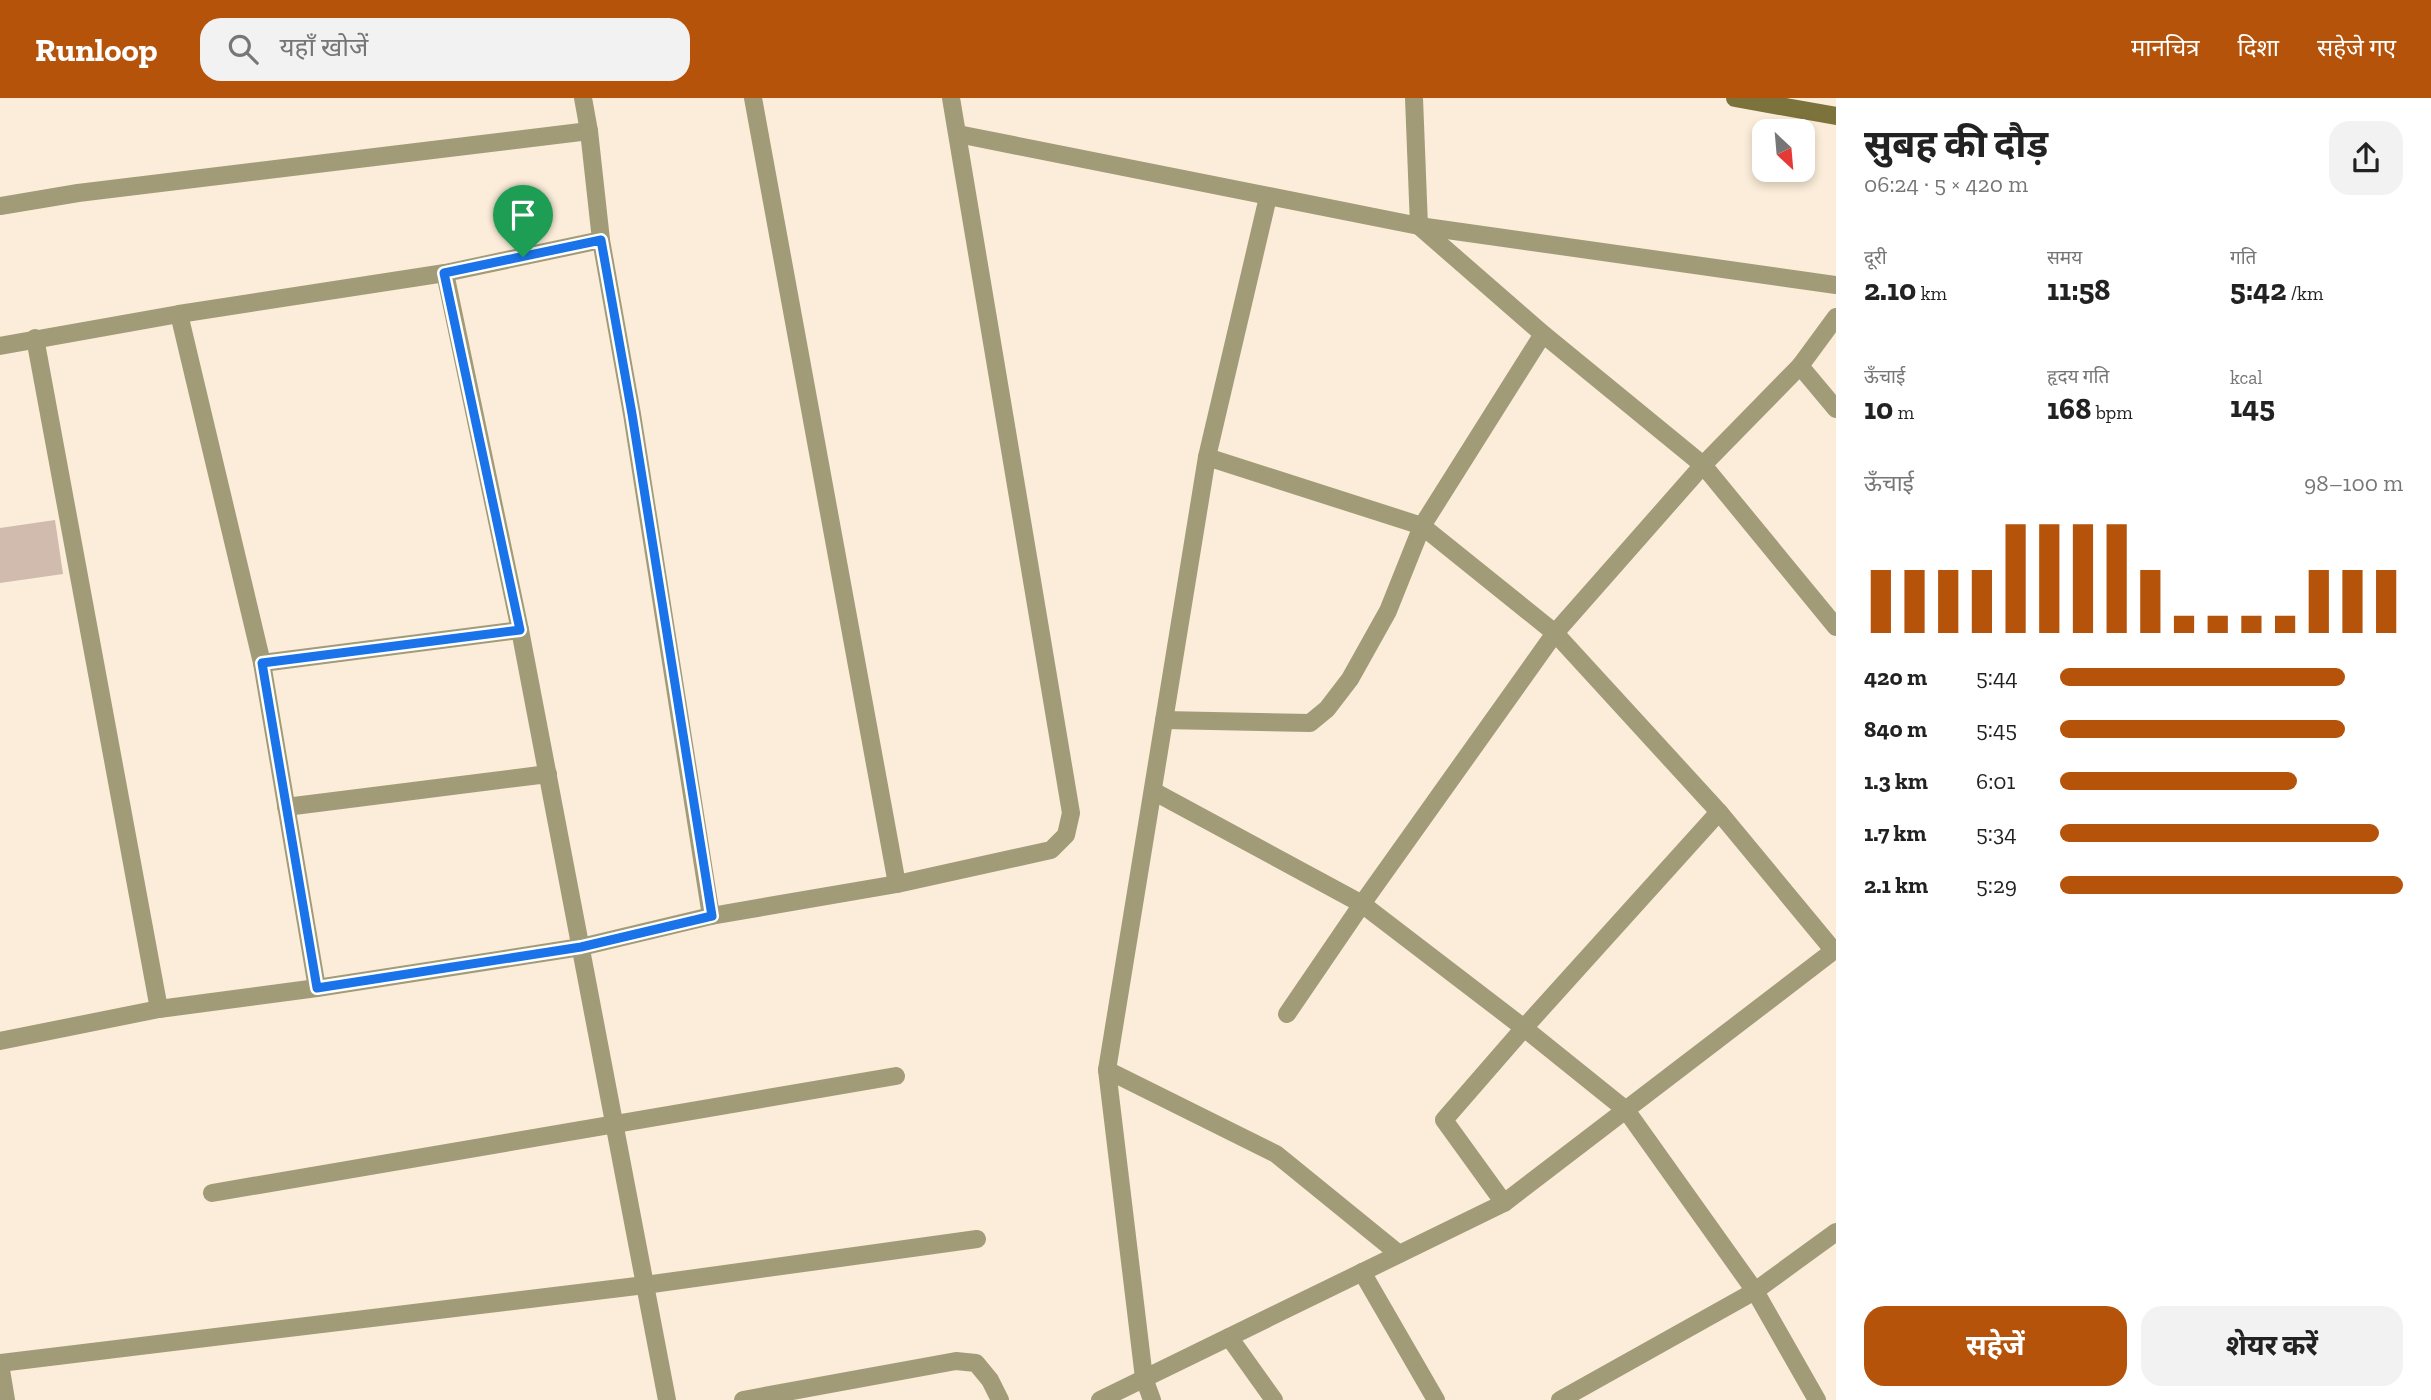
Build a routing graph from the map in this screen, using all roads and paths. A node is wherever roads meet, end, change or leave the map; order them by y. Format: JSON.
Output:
{"nodes":[{"id":1,"x":583,"y":98,"type":"edge"},
{"id":2,"x":753,"y":98,"type":"edge"},
{"id":3,"x":951,"y":98,"type":"edge"},
{"id":4,"x":1414,"y":98,"type":"edge"},
{"id":5,"x":1735,"y":98,"type":"edge"},
{"id":6,"x":1836,"y":116,"type":"edge"},
{"id":7,"x":589,"y":131,"type":"junction"},
{"id":8,"x":958,"y":134,"type":"junction"},
{"id":9,"x":1268,"y":197,"type":"junction"},
{"id":10,"x":0,"y":206,"type":"edge"},
{"id":11,"x":1419,"y":226,"type":"junction"},
{"id":12,"x":601,"y":240,"type":"junction"},
{"id":13,"x":444,"y":273,"type":"junction"},
{"id":14,"x":1836,"y":285,"type":"edge"},
{"id":15,"x":179,"y":314,"type":"junction"},
{"id":16,"x":1836,"y":317,"type":"edge"},
{"id":17,"x":1543,"y":334,"type":"junction"},
{"id":18,"x":35,"y":338,"type":"junction"},
{"id":19,"x":0,"y":346,"type":"edge"},
{"id":20,"x":1800,"y":366,"type":"junction"},
{"id":21,"x":1836,"y":410,"type":"edge"},
{"id":22,"x":1207,"y":457,"type":"junction"},
{"id":23,"x":1703,"y":465,"type":"junction"},
{"id":24,"x":1422,"y":526,"type":"junction"},
{"id":25,"x":1836,"y":627,"type":"edge"},
{"id":26,"x":520,"y":630,"type":"junction"},
{"id":27,"x":1555,"y":633,"type":"junction"},
{"id":28,"x":262,"y":663,"type":"junction"},
{"id":29,"x":1164,"y":720,"type":"junction"},
{"id":30,"x":548,"y":774,"type":"junction"},
{"id":31,"x":1153,"y":791,"type":"junction"},
{"id":32,"x":286,"y":807,"type":"junction"},
{"id":33,"x":1720,"y":812,"type":"junction"},
{"id":34,"x":897,"y":884,"type":"junction"},
{"id":35,"x":1362,"y":904,"type":"junction"},
{"id":36,"x":712,"y":916,"type":"junction"},
{"id":37,"x":581,"y":947,"type":"junction"},
{"id":38,"x":1835,"y":950,"type":"edge"},
{"id":39,"x":317,"y":988,"type":"junction"},
{"id":40,"x":159,"y":1009,"type":"junction"},
{"id":41,"x":1287,"y":1014,"type":"dead end"},
{"id":42,"x":1524,"y":1028,"type":"junction"},
{"id":43,"x":0,"y":1041,"type":"edge"},
{"id":44,"x":1107,"y":1070,"type":"junction"},
{"id":45,"x":896,"y":1076,"type":"dead end"},
{"id":46,"x":1626,"y":1110,"type":"junction"},
{"id":47,"x":615,"y":1125,"type":"junction"},
{"id":48,"x":212,"y":1193,"type":"dead end"},
{"id":49,"x":1504,"y":1203,"type":"junction"},
{"id":50,"x":1836,"y":1231,"type":"edge"},
{"id":51,"x":977,"y":1239,"type":"dead end"},
{"id":52,"x":1399,"y":1254,"type":"junction"},
{"id":53,"x":1362,"y":1272,"type":"junction"},
{"id":54,"x":645,"y":1285,"type":"junction"},
{"id":55,"x":1755,"y":1291,"type":"junction"},
{"id":56,"x":1229,"y":1337,"type":"junction"},
{"id":57,"x":0,"y":1364,"type":"edge"},
{"id":58,"x":1144,"y":1378,"type":"junction"},
{"id":59,"x":6,"y":1400,"type":"edge"},
{"id":60,"x":667,"y":1400,"type":"edge"},
{"id":61,"x":743,"y":1400,"type":"edge"},
{"id":62,"x":1000,"y":1400,"type":"edge"},
{"id":63,"x":1100,"y":1400,"type":"edge"},
{"id":64,"x":1152,"y":1400,"type":"edge"},
{"id":65,"x":1274,"y":1400,"type":"edge"},
{"id":66,"x":1436,"y":1400,"type":"edge"},
{"id":67,"x":1560,"y":1400,"type":"edge"},
{"id":68,"x":1817,"y":1400,"type":"edge"}],
"edges":[{"from":1,"to":7,"type":"street"},
{"from":2,"to":34,"type":"street"},
{"from":3,"to":8,"type":"street"},
{"from":4,"to":11,"type":"street"},
{"from":5,"to":6,"type":"street"},
{"from":7,"to":10,"type":"street"},
{"from":7,"to":12,"type":"street"},
{"from":8,"to":9,"type":"street"},
{"from":8,"to":34,"type":"street"},
{"from":9,"to":11,"type":"street"},
{"from":9,"to":22,"type":"street"},
{"from":11,"to":14,"type":"street"},
{"from":11,"to":17,"type":"street"},
{"from":12,"to":13,"type":"street"},
{"from":12,"to":36,"type":"street"},
{"from":13,"to":15,"type":"street"},
{"from":13,"to":26,"type":"street"},
{"from":15,"to":18,"type":"street"},
{"from":15,"to":28,"type":"street"},
{"from":16,"to":20,"type":"street"},
{"from":17,"to":23,"type":"street"},
{"from":17,"to":24,"type":"street"},
{"from":18,"to":19,"type":"street"},
{"from":18,"to":40,"type":"street"},
{"from":20,"to":21,"type":"street"},
{"from":20,"to":23,"type":"street"},
{"from":22,"to":24,"type":"street"},
{"from":22,"to":29,"type":"street"},
{"from":23,"to":25,"type":"street"},
{"from":23,"to":27,"type":"street"},
{"from":24,"to":27,"type":"street"},
{"from":24,"to":29,"type":"street"},
{"from":26,"to":28,"type":"street"},
{"from":26,"to":30,"type":"street"},
{"from":27,"to":33,"type":"street"},
{"from":27,"to":35,"type":"street"},
{"from":28,"to":32,"type":"street"},
{"from":29,"to":31,"type":"street"},
{"from":30,"to":32,"type":"street"},
{"from":30,"to":37,"type":"street"},
{"from":31,"to":35,"type":"street"},
{"from":31,"to":44,"type":"street"},
{"from":32,"to":39,"type":"street"},
{"from":33,"to":38,"type":"street"},
{"from":33,"to":42,"type":"street"},
{"from":34,"to":36,"type":"street"},
{"from":35,"to":41,"type":"street"},
{"from":35,"to":42,"type":"street"},
{"from":36,"to":37,"type":"street"},
{"from":37,"to":39,"type":"street"},
{"from":37,"to":47,"type":"street"},
{"from":38,"to":46,"type":"street"},
{"from":39,"to":40,"type":"street"},
{"from":40,"to":43,"type":"street"},
{"from":42,"to":46,"type":"street"},
{"from":42,"to":49,"type":"street"},
{"from":44,"to":52,"type":"street"},
{"from":44,"to":58,"type":"street"},
{"from":45,"to":47,"type":"street"},
{"from":46,"to":49,"type":"street"},
{"from":46,"to":55,"type":"street"},
{"from":47,"to":48,"type":"street"},
{"from":47,"to":54,"type":"street"},
{"from":49,"to":52,"type":"street"},
{"from":50,"to":55,"type":"street"},
{"from":51,"to":54,"type":"street"},
{"from":52,"to":53,"type":"street"},
{"from":53,"to":56,"type":"street"},
{"from":53,"to":66,"type":"street"},
{"from":54,"to":57,"type":"street"},
{"from":54,"to":60,"type":"street"},
{"from":55,"to":67,"type":"street"},
{"from":55,"to":68,"type":"street"},
{"from":56,"to":58,"type":"street"},
{"from":56,"to":65,"type":"street"},
{"from":57,"to":59,"type":"street"},
{"from":58,"to":63,"type":"street"},
{"from":58,"to":64,"type":"street"},
{"from":61,"to":62,"type":"street"}]}
